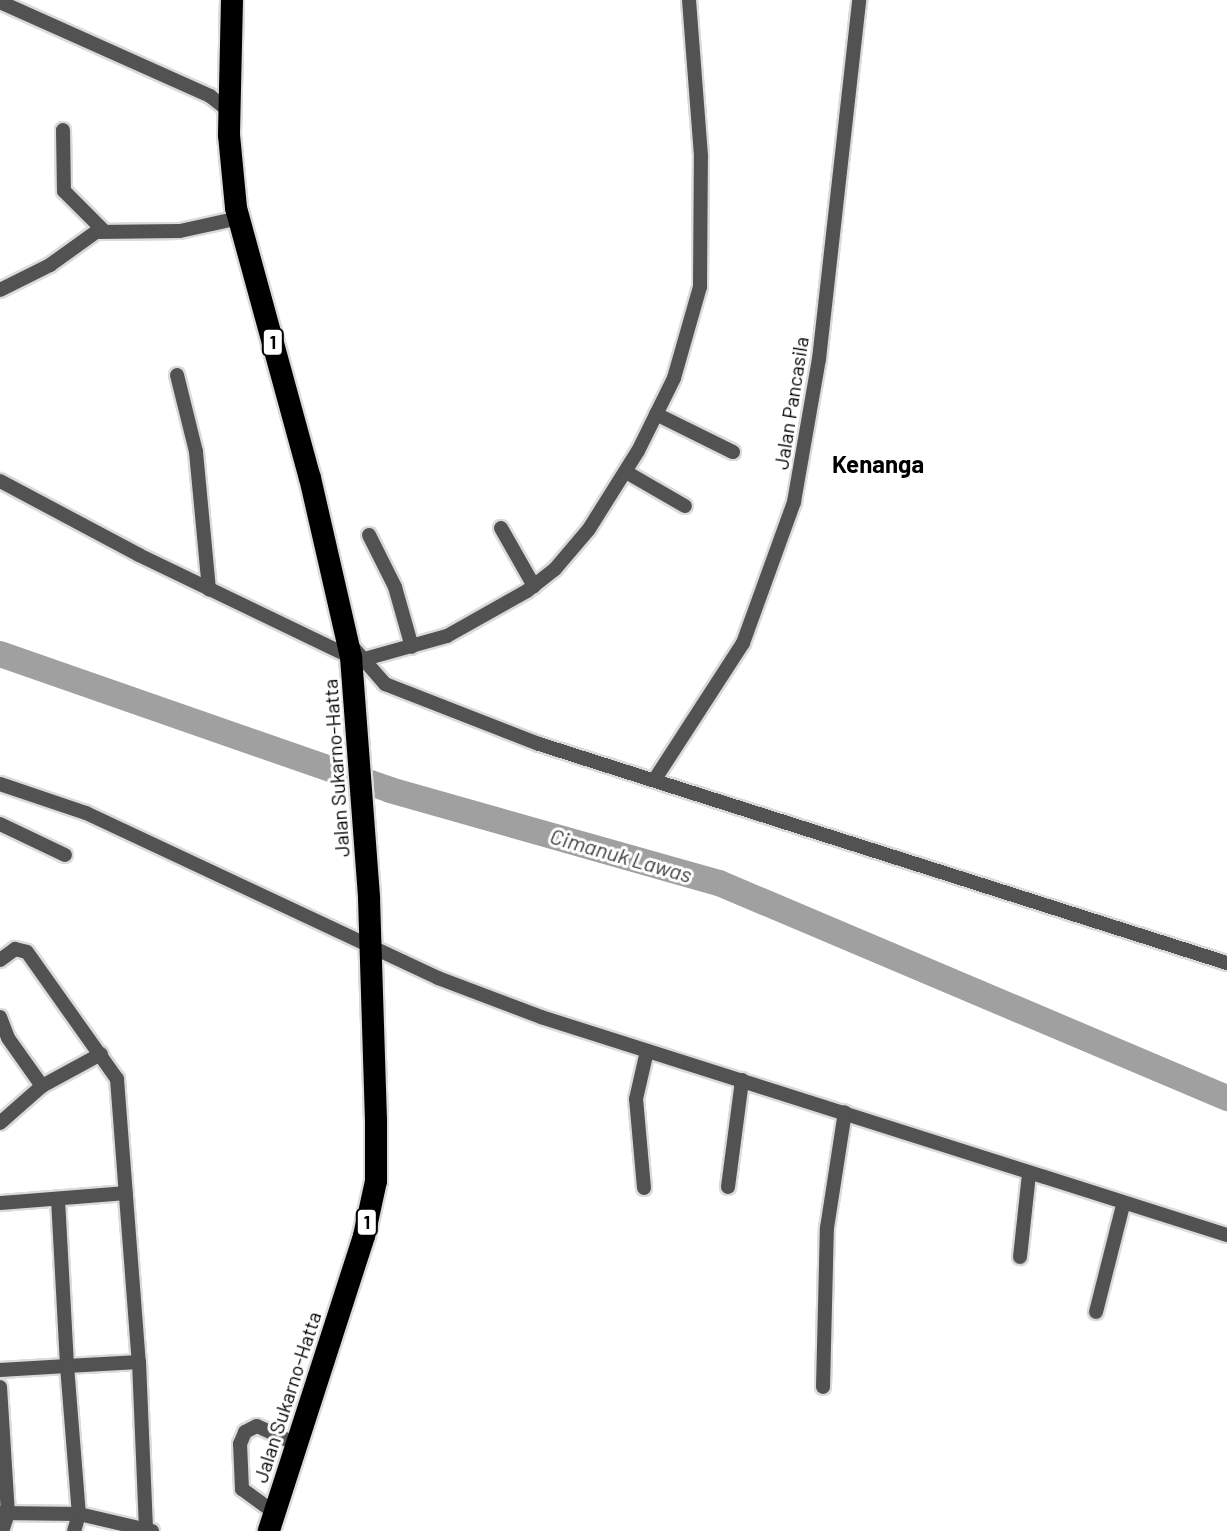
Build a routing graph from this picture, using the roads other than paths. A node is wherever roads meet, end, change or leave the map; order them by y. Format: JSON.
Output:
{"nodes":[{"id":1,"x":232,"y":0,"type":"edge"},
{"id":2,"x":689,"y":0,"type":"edge"},
{"id":3,"x":859,"y":0,"type":"edge"},
{"id":4,"x":0,"y":2,"type":"edge"},
{"id":5,"x":229,"y":111,"type":"junction"},
{"id":6,"x":63,"y":130,"type":"dead end"},
{"id":7,"x":239,"y":218,"type":"junction"},
{"id":8,"x":103,"y":230,"type":"junction"},
{"id":9,"x":0,"y":290,"type":"edge"},
{"id":10,"x":177,"y":375,"type":"dead end"},
{"id":11,"x":656,"y":414,"type":"junction"},
{"id":12,"x":733,"y":452,"type":"dead end"},
{"id":13,"x":626,"y":472,"type":"junction"},
{"id":14,"x":0,"y":481,"type":"edge"},
{"id":15,"x":685,"y":506,"type":"dead end"},
{"id":16,"x":501,"y":528,"type":"dead end"},
{"id":17,"x":369,"y":535,"type":"dead end"},
{"id":18,"x":534,"y":586,"type":"junction"},
{"id":19,"x":209,"y":589,"type":"junction"},
{"id":20,"x":412,"y":647,"type":"junction"},
{"id":21,"x":354,"y":660,"type":"junction"},
{"id":22,"x":655,"y":779,"type":"junction"},
{"id":23,"x":0,"y":784,"type":"edge"},
{"id":24,"x":0,"y":824,"type":"edge"},
{"id":25,"x":65,"y":855,"type":"dead end"},
{"id":26,"x":371,"y":946,"type":"junction"},
{"id":27,"x":0,"y":960,"type":"edge"},
{"id":28,"x":1227,"y":963,"type":"edge"},
{"id":29,"x":0,"y":1017,"type":"edge"},
{"id":30,"x":647,"y":1051,"type":"junction"},
{"id":31,"x":101,"y":1054,"type":"junction"},
{"id":32,"x":742,"y":1080,"type":"junction"},
{"id":33,"x":42,"y":1086,"type":"junction"},
{"id":34,"x":845,"y":1112,"type":"junction"},
{"id":35,"x":0,"y":1123,"type":"edge"},
{"id":36,"x":1029,"y":1174,"type":"junction"},
{"id":37,"x":728,"y":1187,"type":"dead end"},
{"id":38,"x":644,"y":1188,"type":"dead end"},
{"id":39,"x":126,"y":1193,"type":"junction"},
{"id":40,"x":58,"y":1199,"type":"junction"},
{"id":41,"x":0,"y":1203,"type":"edge"},
{"id":42,"x":1123,"y":1205,"type":"junction"},
{"id":43,"x":1227,"y":1235,"type":"edge"},
{"id":44,"x":1020,"y":1257,"type":"dead end"},
{"id":45,"x":1096,"y":1312,"type":"dead end"},
{"id":46,"x":139,"y":1362,"type":"junction"},
{"id":47,"x":67,"y":1366,"type":"junction"},
{"id":48,"x":0,"y":1370,"type":"edge"},
{"id":49,"x":0,"y":1387,"type":"edge"},
{"id":50,"x":823,"y":1387,"type":"dead end"},
{"id":51,"x":2,"y":1436,"type":"edge"},
{"id":52,"x":298,"y":1445,"type":"junction"},
{"id":53,"x":4,"y":1513,"type":"edge"},
{"id":54,"x":79,"y":1514,"type":"junction"},
{"id":55,"x":272,"y":1522,"type":"edge"},
{"id":56,"x":148,"y":1530,"type":"edge"},
{"id":57,"x":2,"y":1531,"type":"edge"},
{"id":58,"x":74,"y":1531,"type":"edge"}],
"edges":[{"from":1,"to":5,"type":"highway","name":"Jalan Sukarno-Hatta","number":"1"},
{"from":2,"to":11,"type":"street"},
{"from":3,"to":22,"type":"street","name":"Jalan Pancasila"},
{"from":4,"to":5,"type":"street"},
{"from":5,"to":7,"type":"highway","name":"Jalan Sukarno-Hatta","number":"1"},
{"from":6,"to":8,"type":"street"},
{"from":7,"to":8,"type":"street"},
{"from":7,"to":21,"type":"highway","name":"Jalan Sukarno-Hatta","number":"1"},
{"from":8,"to":9,"type":"street"},
{"from":10,"to":19,"type":"street"},
{"from":11,"to":12,"type":"street"},
{"from":11,"to":13,"type":"street"},
{"from":13,"to":15,"type":"street"},
{"from":13,"to":18,"type":"street"},
{"from":14,"to":19,"type":"street"},
{"from":16,"to":18,"type":"street"},
{"from":17,"to":20,"type":"street"},
{"from":18,"to":20,"type":"street"},
{"from":19,"to":21,"type":"street"},
{"from":20,"to":21,"type":"street"},
{"from":21,"to":22,"type":"street"},
{"from":21,"to":26,"type":"highway","name":"Jalan Sukarno-Hatta","number":"1"},
{"from":22,"to":28,"type":"street"},
{"from":23,"to":26,"type":"street"},
{"from":24,"to":25,"type":"street"},
{"from":26,"to":30,"type":"street"},
{"from":26,"to":52,"type":"highway","name":"Jalan Sukarno-Hatta","number":"1"},
{"from":27,"to":31,"type":"street"},
{"from":29,"to":33,"type":"street"},
{"from":30,"to":32,"type":"street"},
{"from":30,"to":38,"type":"street"},
{"from":31,"to":33,"type":"street"},
{"from":31,"to":39,"type":"street"},
{"from":32,"to":34,"type":"street"},
{"from":32,"to":37,"type":"street"},
{"from":33,"to":35,"type":"street"},
{"from":34,"to":36,"type":"street"},
{"from":34,"to":50,"type":"street"},
{"from":36,"to":42,"type":"street"},
{"from":36,"to":44,"type":"street"},
{"from":39,"to":40,"type":"street"},
{"from":39,"to":46,"type":"street"},
{"from":40,"to":41,"type":"street"},
{"from":40,"to":47,"type":"street"},
{"from":42,"to":43,"type":"street"},
{"from":42,"to":45,"type":"street"},
{"from":46,"to":47,"type":"street"},
{"from":46,"to":56,"type":"street"},
{"from":47,"to":48,"type":"street"},
{"from":47,"to":54,"type":"street"},
{"from":49,"to":51,"type":"street"},
{"from":51,"to":53,"type":"street"},
{"from":52,"to":55,"type":"highway","name":"Jalan Sukarno-Hatta","number":"1"},
{"from":52,"to":55,"type":"street"},
{"from":53,"to":54,"type":"street"},
{"from":53,"to":57,"type":"street"},
{"from":54,"to":56,"type":"street"},
{"from":54,"to":58,"type":"street"}]}
